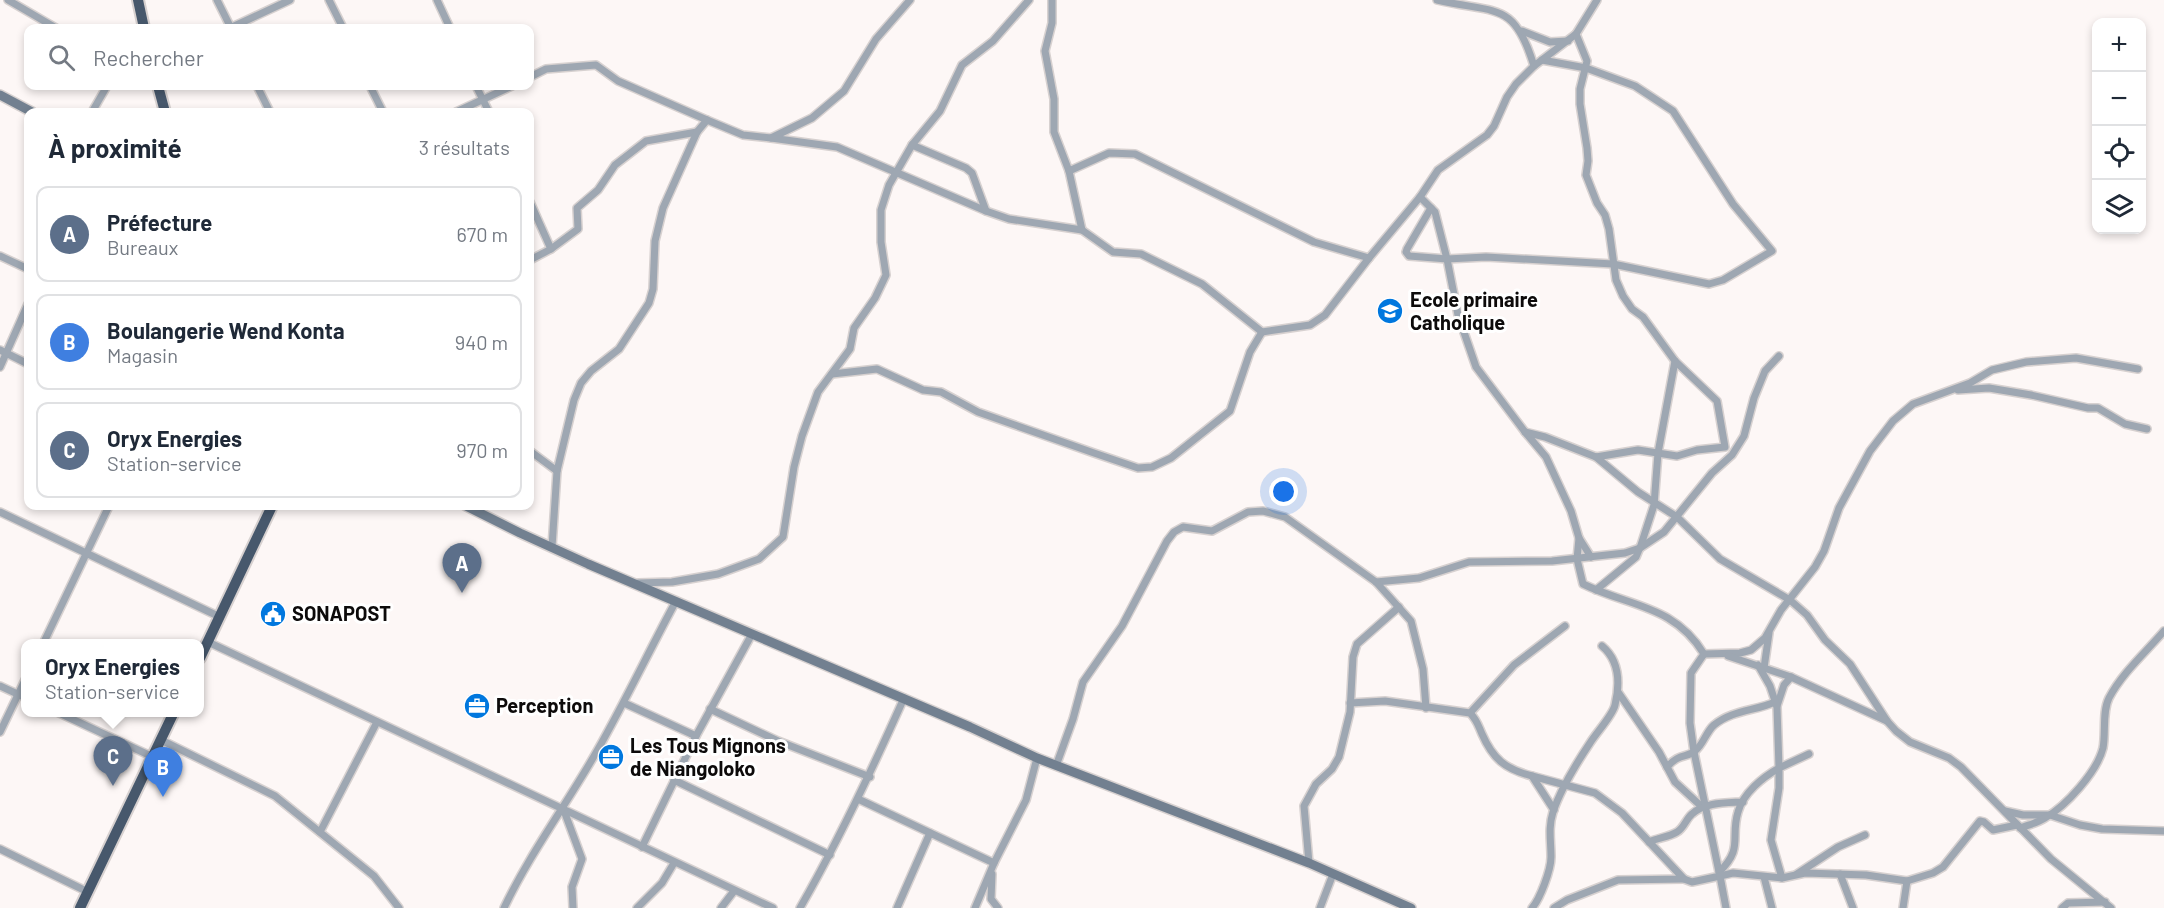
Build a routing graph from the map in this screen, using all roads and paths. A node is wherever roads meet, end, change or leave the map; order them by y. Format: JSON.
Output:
{"nodes":[{"id":1,"x":8,"y":0,"type":"edge"},
{"id":2,"x":217,"y":0,"type":"edge"},
{"id":3,"x":290,"y":0,"type":"edge"},
{"id":4,"x":329,"y":0,"type":"edge"},
{"id":5,"x":437,"y":0,"type":"edge"},
{"id":6,"x":910,"y":0,"type":"edge"},
{"id":7,"x":1029,"y":0,"type":"edge"},
{"id":8,"x":1052,"y":0,"type":"edge"},
{"id":9,"x":1437,"y":0,"type":"edge"},
{"id":10,"x":1597,"y":0,"type":"edge"},
{"id":11,"x":142,"y":3,"type":"edge"},
{"id":12,"x":49,"y":24,"type":"edge"},
{"id":13,"x":144,"y":24,"type":"edge"},
{"id":14,"x":228,"y":24,"type":"edge"},
{"id":15,"x":239,"y":24,"type":"edge"},
{"id":16,"x":341,"y":24,"type":"edge"},
{"id":17,"x":448,"y":24,"type":"edge"},
{"id":18,"x":1522,"y":31,"type":"junction"},
{"id":19,"x":1576,"y":34,"type":"junction"},
{"id":20,"x":1568,"y":41,"type":"junction"},
{"id":21,"x":1542,"y":60,"type":"junction"},
{"id":22,"x":1534,"y":66,"type":"junction"},
{"id":23,"x":1586,"y":68,"type":"junction"},
{"id":24,"x":534,"y":75,"type":"edge"},
{"id":25,"x":105,"y":90,"type":"edge"},
{"id":26,"x":159,"y":90,"type":"edge"},
{"id":27,"x":259,"y":90,"type":"edge"},
{"id":28,"x":372,"y":90,"type":"edge"},
{"id":29,"x":478,"y":90,"type":"edge"},
{"id":30,"x":504,"y":90,"type":"edge"},
{"id":31,"x":0,"y":95,"type":"edge"},
{"id":32,"x":483,"y":100,"type":"junction"},
{"id":33,"x":24,"y":108,"type":"edge"},
{"id":34,"x":94,"y":108,"type":"edge"},
{"id":35,"x":164,"y":108,"type":"edge"},
{"id":36,"x":268,"y":108,"type":"edge"},
{"id":37,"x":381,"y":108,"type":"edge"},
{"id":38,"x":465,"y":108,"type":"edge"},
{"id":39,"x":487,"y":108,"type":"edge"},
{"id":40,"x":707,"y":120,"type":"junction"},
{"id":41,"x":696,"y":132,"type":"junction"},
{"id":42,"x":771,"y":138,"type":"junction"},
{"id":43,"x":912,"y":145,"type":"junction"},
{"id":44,"x":1069,"y":171,"type":"junction"},
{"id":45,"x":897,"y":174,"type":"junction"},
{"id":46,"x":1420,"y":197,"type":"junction"},
{"id":47,"x":1431,"y":208,"type":"junction"},
{"id":48,"x":534,"y":211,"type":"edge"},
{"id":49,"x":986,"y":211,"type":"junction"},
{"id":50,"x":1082,"y":230,"type":"junction"},
{"id":51,"x":551,"y":249,"type":"junction"},
{"id":52,"x":0,"y":256,"type":"edge"},
{"id":53,"x":534,"y":258,"type":"edge"},
{"id":54,"x":1369,"y":258,"type":"junction"},
{"id":55,"x":1447,"y":259,"type":"junction"},
{"id":56,"x":1613,"y":264,"type":"junction"},
{"id":57,"x":24,"y":267,"type":"edge"},
{"id":58,"x":24,"y":312,"type":"edge"},
{"id":59,"x":1262,"y":332,"type":"junction"},
{"id":60,"x":3,"y":352,"type":"edge"},
{"id":61,"x":1779,"y":356,"type":"dead end"},
{"id":62,"x":1675,"y":361,"type":"junction"},
{"id":63,"x":24,"y":362,"type":"edge"},
{"id":64,"x":0,"y":367,"type":"edge"},
{"id":65,"x":2138,"y":369,"type":"dead end"},
{"id":66,"x":832,"y":374,"type":"junction"},
{"id":67,"x":1954,"y":390,"type":"junction"},
{"id":68,"x":2146,"y":429,"type":"dead end"},
{"id":69,"x":1524,"y":432,"type":"junction"},
{"id":70,"x":1740,"y":443,"type":"junction"},
{"id":71,"x":1725,"y":447,"type":"junction"},
{"id":72,"x":1658,"y":453,"type":"junction"},
{"id":73,"x":534,"y":454,"type":"edge"},
{"id":74,"x":1596,"y":457,"type":"junction"},
{"id":75,"x":557,"y":471,"type":"junction"},
{"id":76,"x":1655,"y":502,"type":"junction"},
{"id":77,"x":107,"y":510,"type":"edge"},
{"id":78,"x":270,"y":510,"type":"edge"},
{"id":79,"x":474,"y":510,"type":"edge"},
{"id":80,"x":0,"y":512,"type":"edge"},
{"id":81,"x":1677,"y":518,"type":"junction"},
{"id":82,"x":1579,"y":538,"type":"junction"},
{"id":83,"x":552,"y":548,"type":"junction"},
{"id":84,"x":1640,"y":548,"type":"junction"},
{"id":85,"x":86,"y":553,"type":"junction"},
{"id":86,"x":1591,"y":557,"type":"junction"},
{"id":87,"x":1577,"y":559,"type":"junction"},
{"id":88,"x":1376,"y":582,"type":"junction"},
{"id":89,"x":635,"y":583,"type":"junction"},
{"id":90,"x":1596,"y":590,"type":"junction"},
{"id":91,"x":1790,"y":600,"type":"junction"},
{"id":92,"x":676,"y":601,"type":"junction"},
{"id":93,"x":1399,"y":607,"type":"junction"},
{"id":94,"x":220,"y":617,"type":"junction"},
{"id":95,"x":1565,"y":626,"type":"dead end"},
{"id":96,"x":1770,"y":628,"type":"junction"},
{"id":97,"x":2164,"y":631,"type":"edge"},
{"id":98,"x":752,"y":634,"type":"junction"},
{"id":99,"x":45,"y":639,"type":"edge"},
{"id":100,"x":208,"y":642,"type":"junction"},
{"id":101,"x":1602,"y":646,"type":"dead end"},
{"id":102,"x":204,"y":650,"type":"edge"},
{"id":103,"x":1704,"y":654,"type":"junction"},
{"id":104,"x":1723,"y":654,"type":"junction"},
{"id":105,"x":1761,"y":666,"type":"junction"},
{"id":106,"x":1791,"y":676,"type":"junction"},
{"id":107,"x":0,"y":686,"type":"edge"},
{"id":108,"x":21,"y":688,"type":"edge"},
{"id":109,"x":1618,"y":692,"type":"junction"},
{"id":110,"x":18,"y":694,"type":"junction"},
{"id":111,"x":21,"y":696,"type":"edge"},
{"id":112,"x":904,"y":698,"type":"junction"},
{"id":113,"x":624,"y":703,"type":"junction"},
{"id":114,"x":1350,"y":703,"type":"junction"},
{"id":115,"x":1776,"y":705,"type":"junction"},
{"id":116,"x":1426,"y":708,"type":"junction"},
{"id":117,"x":710,"y":709,"type":"junction"},
{"id":118,"x":1470,"y":713,"type":"junction"},
{"id":119,"x":68,"y":717,"type":"edge"},
{"id":120,"x":172,"y":717,"type":"edge"},
{"id":121,"x":1887,"y":721,"type":"junction"},
{"id":122,"x":377,"y":722,"type":"junction"},
{"id":123,"x":0,"y":732,"type":"edge"},
{"id":124,"x":696,"y":736,"type":"junction"},
{"id":125,"x":161,"y":740,"type":"junction"},
{"id":126,"x":1694,"y":752,"type":"junction"},
{"id":127,"x":1809,"y":754,"type":"dead end"},
{"id":128,"x":153,"y":757,"type":"junction"},
{"id":129,"x":1037,"y":758,"type":"junction"},
{"id":130,"x":1056,"y":766,"type":"junction"},
{"id":131,"x":1667,"y":767,"type":"junction"},
{"id":132,"x":1779,"y":768,"type":"junction"},
{"id":133,"x":1532,"y":776,"type":"junction"},
{"id":134,"x":870,"y":777,"type":"junction"},
{"id":135,"x":674,"y":780,"type":"junction"},
{"id":136,"x":1566,"y":784,"type":"junction"},
{"id":137,"x":858,"y":799,"type":"junction"},
{"id":138,"x":1743,"y":802,"type":"junction"},
{"id":139,"x":1704,"y":807,"type":"junction"},
{"id":140,"x":563,"y":808,"type":"junction"},
{"id":141,"x":1554,"y":810,"type":"junction"},
{"id":142,"x":2005,"y":811,"type":"junction"},
{"id":143,"x":2050,"y":815,"type":"junction"},
{"id":144,"x":2018,"y":827,"type":"junction"},
{"id":145,"x":2164,"y":831,"type":"edge"},
{"id":146,"x":320,"y":832,"type":"junction"},
{"id":147,"x":930,"y":833,"type":"junction"},
{"id":148,"x":1865,"y":835,"type":"dead end"},
{"id":149,"x":1649,"y":842,"type":"junction"},
{"id":150,"x":642,"y":847,"type":"junction"},
{"id":151,"x":0,"y":849,"type":"edge"},
{"id":152,"x":830,"y":855,"type":"junction"},
{"id":153,"x":674,"y":863,"type":"junction"},
{"id":154,"x":1309,"y":863,"type":"junction"},
{"id":155,"x":993,"y":866,"type":"junction"},
{"id":156,"x":1333,"y":874,"type":"junction"},
{"id":157,"x":1720,"y":874,"type":"junction"},
{"id":158,"x":1840,"y":874,"type":"junction"},
{"id":159,"x":1796,"y":875,"type":"junction"},
{"id":160,"x":1764,"y":877,"type":"junction"},
{"id":161,"x":1782,"y":878,"type":"junction"},
{"id":162,"x":1684,"y":879,"type":"junction"},
{"id":163,"x":1907,"y":881,"type":"junction"},
{"id":164,"x":734,"y":891,"type":"junction"},
{"id":165,"x":88,"y":892,"type":"junction"},
{"id":166,"x":2104,"y":902,"type":"junction"},
{"id":167,"x":80,"y":908,"type":"edge"},
{"id":168,"x":399,"y":908,"type":"edge"},
{"id":169,"x":504,"y":908,"type":"edge"},
{"id":170,"x":573,"y":908,"type":"edge"},
{"id":171,"x":636,"y":908,"type":"edge"},
{"id":172,"x":721,"y":908,"type":"edge"},
{"id":173,"x":772,"y":908,"type":"edge"},
{"id":174,"x":800,"y":908,"type":"edge"},
{"id":175,"x":897,"y":908,"type":"edge"},
{"id":176,"x":975,"y":908,"type":"edge"},
{"id":177,"x":998,"y":908,"type":"edge"},
{"id":178,"x":1320,"y":908,"type":"edge"},
{"id":179,"x":1412,"y":908,"type":"edge"},
{"id":180,"x":1532,"y":908,"type":"edge"},
{"id":181,"x":1554,"y":908,"type":"edge"},
{"id":182,"x":1726,"y":908,"type":"edge"},
{"id":183,"x":1772,"y":908,"type":"edge"},
{"id":184,"x":1853,"y":908,"type":"edge"},
{"id":185,"x":1903,"y":908,"type":"edge"},
{"id":186,"x":2062,"y":908,"type":"edge"},
{"id":187,"x":2111,"y":908,"type":"edge"}],
"edges":[{"from":1,"to":12,"type":"street"},
{"from":2,"to":14,"type":"street"},
{"from":3,"to":15,"type":"street"},
{"from":4,"to":16,"type":"street"},
{"from":5,"to":17,"type":"street"},
{"from":6,"to":42,"type":"street"},
{"from":7,"to":43,"type":"street"},
{"from":8,"to":44,"type":"street"},
{"from":9,"to":18,"type":"street"},
{"from":10,"to":19,"type":"street"},
{"from":11,"to":13,"type":"highway"},
{"from":18,"to":20,"type":"street"},
{"from":18,"to":22,"type":"street"},
{"from":19,"to":20,"type":"street"},
{"from":19,"to":23,"type":"street"},
{"from":20,"to":21,"type":"street"},
{"from":21,"to":22,"type":"street"},
{"from":21,"to":23,"type":"street"},
{"from":22,"to":46,"type":"street"},
{"from":23,"to":56,"type":"street"},
{"from":23,"to":56,"type":"street"},
{"from":24,"to":40,"type":"street"},
{"from":25,"to":34,"type":"street"},
{"from":26,"to":35,"type":"highway"},
{"from":27,"to":36,"type":"street"},
{"from":28,"to":37,"type":"street"},
{"from":29,"to":32,"type":"street"},
{"from":30,"to":32,"type":"street"},
{"from":31,"to":33,"type":"main road"},
{"from":32,"to":38,"type":"street"},
{"from":32,"to":39,"type":"street"},
{"from":40,"to":41,"type":"street"},
{"from":40,"to":42,"type":"street"},
{"from":41,"to":51,"type":"street"},
{"from":41,"to":75,"type":"street"},
{"from":42,"to":45,"type":"street"},
{"from":43,"to":45,"type":"street"},
{"from":43,"to":49,"type":"street"},
{"from":44,"to":50,"type":"street"},
{"from":44,"to":54,"type":"street"},
{"from":45,"to":49,"type":"street"},
{"from":45,"to":66,"type":"street"},
{"from":46,"to":47,"type":"street"},
{"from":46,"to":54,"type":"street"},
{"from":47,"to":55,"type":"street"},
{"from":47,"to":55,"type":"street"},
{"from":48,"to":51,"type":"street"},
{"from":49,"to":50,"type":"street"},
{"from":50,"to":59,"type":"street"},
{"from":51,"to":53,"type":"street"},
{"from":52,"to":57,"type":"street"},
{"from":54,"to":59,"type":"street"},
{"from":55,"to":56,"type":"street"},
{"from":55,"to":69,"type":"street"},
{"from":56,"to":62,"type":"street"},
{"from":58,"to":60,"type":"street"},
{"from":59,"to":66,"type":"street"},
{"from":60,"to":63,"type":"street"},
{"from":60,"to":64,"type":"street"},
{"from":61,"to":70,"type":"street"},
{"from":62,"to":71,"type":"street"},
{"from":62,"to":72,"type":"street"},
{"from":65,"to":67,"type":"street"},
{"from":66,"to":89,"type":"street"},
{"from":67,"to":68,"type":"street"},
{"from":67,"to":91,"type":"street"},
{"from":69,"to":74,"type":"street"},
{"from":69,"to":82,"type":"street"},
{"from":70,"to":71,"type":"street"},
{"from":70,"to":81,"type":"street"},
{"from":71,"to":72,"type":"street"},
{"from":72,"to":74,"type":"street"},
{"from":72,"to":76,"type":"street"},
{"from":73,"to":75,"type":"street"},
{"from":74,"to":76,"type":"street"},
{"from":75,"to":83,"type":"street"},
{"from":76,"to":81,"type":"street"},
{"from":76,"to":84,"type":"street"},
{"from":77,"to":85,"type":"street"},
{"from":78,"to":94,"type":"highway"},
{"from":79,"to":83,"type":"main road"},
{"from":80,"to":85,"type":"street"},
{"from":81,"to":84,"type":"street"},
{"from":81,"to":91,"type":"street"},
{"from":82,"to":86,"type":"street"},
{"from":82,"to":87,"type":"street"},
{"from":83,"to":89,"type":"main road"},
{"from":84,"to":86,"type":"street"},
{"from":84,"to":90,"type":"street"},
{"from":85,"to":94,"type":"street"},
{"from":85,"to":99,"type":"street"},
{"from":86,"to":87,"type":"street"},
{"from":87,"to":88,"type":"street"},
{"from":87,"to":90,"type":"street"},
{"from":88,"to":93,"type":"street"},
{"from":88,"to":130,"type":"street"},
{"from":89,"to":92,"type":"main road"},
{"from":90,"to":103,"type":"street"},
{"from":91,"to":96,"type":"street"},
{"from":91,"to":121,"type":"street"},
{"from":92,"to":98,"type":"main road"},
{"from":92,"to":113,"type":"street"},
{"from":93,"to":114,"type":"street"},
{"from":93,"to":116,"type":"street"},
{"from":94,"to":100,"type":"highway"},
{"from":95,"to":118,"type":"street"},
{"from":96,"to":104,"type":"street"},
{"from":96,"to":105,"type":"street"},
{"from":97,"to":143,"type":"street"},
{"from":98,"to":112,"type":"main road"},
{"from":98,"to":117,"type":"street"},
{"from":100,"to":102,"type":"highway"},
{"from":100,"to":122,"type":"street"},
{"from":101,"to":109,"type":"street"},
{"from":103,"to":104,"type":"street"},
{"from":103,"to":126,"type":"street"},
{"from":104,"to":105,"type":"street"},
{"from":105,"to":106,"type":"street"},
{"from":105,"to":115,"type":"street"},
{"from":106,"to":115,"type":"street"},
{"from":106,"to":121,"type":"street"},
{"from":107,"to":110,"type":"street"},
{"from":108,"to":110,"type":"street"},
{"from":109,"to":131,"type":"street"},
{"from":109,"to":136,"type":"street"},
{"from":110,"to":111,"type":"street"},
{"from":110,"to":123,"type":"street"},
{"from":112,"to":129,"type":"main road"},
{"from":112,"to":134,"type":"street"},
{"from":113,"to":124,"type":"street"},
{"from":113,"to":140,"type":"street"},
{"from":114,"to":116,"type":"street"},
{"from":114,"to":154,"type":"street"},
{"from":115,"to":126,"type":"street"},
{"from":115,"to":132,"type":"street"},
{"from":116,"to":118,"type":"street"},
{"from":117,"to":124,"type":"street"},
{"from":117,"to":134,"type":"street"},
{"from":118,"to":133,"type":"street"},
{"from":119,"to":128,"type":"street"},
{"from":120,"to":125,"type":"highway"},
{"from":121,"to":142,"type":"street"},
{"from":122,"to":140,"type":"street"},
{"from":122,"to":146,"type":"street"},
{"from":124,"to":135,"type":"street"},
{"from":125,"to":128,"type":"highway"},
{"from":125,"to":146,"type":"street"},
{"from":126,"to":131,"type":"street"},
{"from":126,"to":139,"type":"street"},
{"from":127,"to":132,"type":"street"},
{"from":128,"to":165,"type":"highway"},
{"from":129,"to":130,"type":"main road"},
{"from":129,"to":155,"type":"street"},
{"from":130,"to":154,"type":"main road"},
{"from":131,"to":139,"type":"street"},
{"from":132,"to":138,"type":"street"},
{"from":132,"to":161,"type":"street"},
{"from":133,"to":136,"type":"street"},
{"from":133,"to":141,"type":"street"},
{"from":134,"to":137,"type":"street"},
{"from":135,"to":150,"type":"street"},
{"from":135,"to":152,"type":"street"},
{"from":136,"to":141,"type":"street"},
{"from":136,"to":149,"type":"street"},
{"from":137,"to":147,"type":"street"},
{"from":137,"to":152,"type":"street"},
{"from":138,"to":139,"type":"street"},
{"from":138,"to":157,"type":"street"},
{"from":139,"to":149,"type":"street"},
{"from":139,"to":157,"type":"street"},
{"from":140,"to":150,"type":"street"},
{"from":140,"to":169,"type":"street"},
{"from":140,"to":170,"type":"street"},
{"from":141,"to":180,"type":"street"},
{"from":142,"to":143,"type":"street"},
{"from":142,"to":144,"type":"street"},
{"from":143,"to":144,"type":"street"},
{"from":143,"to":145,"type":"street"},
{"from":144,"to":163,"type":"street"},
{"from":144,"to":166,"type":"street"},
{"from":146,"to":168,"type":"street"},
{"from":147,"to":155,"type":"street"},
{"from":147,"to":175,"type":"street"},
{"from":148,"to":159,"type":"street"},
{"from":149,"to":162,"type":"street"},
{"from":150,"to":153,"type":"street"},
{"from":151,"to":165,"type":"street"},
{"from":152,"to":174,"type":"street"},
{"from":153,"to":164,"type":"street"},
{"from":153,"to":171,"type":"street"},
{"from":154,"to":156,"type":"main road"},
{"from":155,"to":176,"type":"street"},
{"from":155,"to":177,"type":"street"},
{"from":156,"to":178,"type":"street"},
{"from":156,"to":179,"type":"main road"},
{"from":157,"to":160,"type":"street"},
{"from":157,"to":162,"type":"street"},
{"from":157,"to":182,"type":"street"},
{"from":158,"to":159,"type":"street"},
{"from":158,"to":163,"type":"street"},
{"from":158,"to":184,"type":"street"},
{"from":159,"to":161,"type":"street"},
{"from":160,"to":161,"type":"street"},
{"from":160,"to":183,"type":"street"},
{"from":162,"to":181,"type":"street"},
{"from":163,"to":185,"type":"street"},
{"from":164,"to":172,"type":"street"},
{"from":164,"to":173,"type":"street"},
{"from":165,"to":167,"type":"highway"},
{"from":166,"to":186,"type":"street"},
{"from":166,"to":187,"type":"street"}]}
